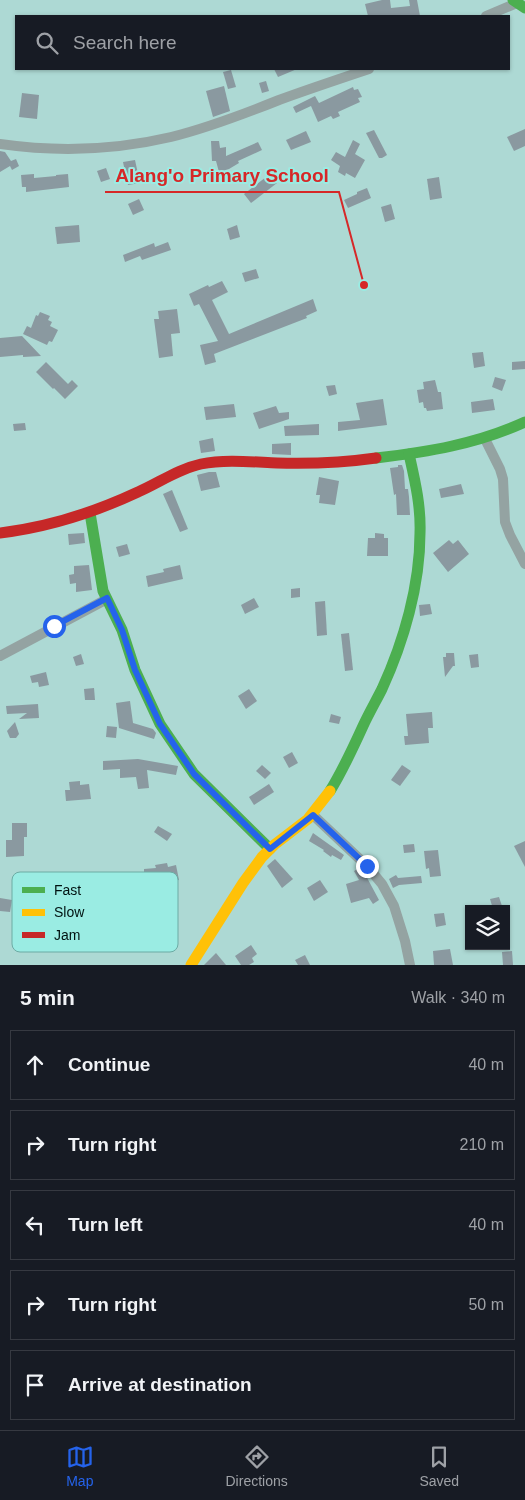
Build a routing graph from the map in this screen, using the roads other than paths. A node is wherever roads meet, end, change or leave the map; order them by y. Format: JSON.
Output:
{"nodes":[{"id":1,"x":518,"y":3,"type":"edge"},
{"id":2,"x":488,"y":15,"type":"edge"},
{"id":3,"x":366,"y":70,"type":"edge"},
{"id":4,"x":0,"y":144,"type":"edge"},
{"id":5,"x":525,"y":422,"type":"edge"},
{"id":6,"x":485,"y":439,"type":"junction"},
{"id":7,"x":409,"y":454,"type":"junction"},
{"id":8,"x":90,"y":513,"type":"junction"},
{"id":9,"x":0,"y":533,"type":"edge"},
{"id":10,"x":525,"y":564,"type":"edge"},
{"id":11,"x":107,"y":598,"type":"junction"},
{"id":12,"x":0,"y":656,"type":"edge"},
{"id":13,"x":313,"y":815,"type":"junction"},
{"id":14,"x":270,"y":849,"type":"junction"},
{"id":15,"x":191,"y":965,"type":"edge"},
{"id":16,"x":410,"y":965,"type":"edge"}],
"edges":[{"from":1,"to":2,"type":"street"},
{"from":3,"to":4,"type":"street"},
{"from":5,"to":6,"type":"street"},
{"from":6,"to":7,"type":"street"},
{"from":6,"to":10,"type":"street"},
{"from":7,"to":8,"type":"street"},
{"from":7,"to":13,"type":"street"},
{"from":8,"to":9,"type":"street"},
{"from":8,"to":11,"type":"street"},
{"from":11,"to":12,"type":"street"},
{"from":11,"to":14,"type":"street"},
{"from":13,"to":14,"type":"street"},
{"from":13,"to":16,"type":"street"},
{"from":14,"to":15,"type":"street"}]}
